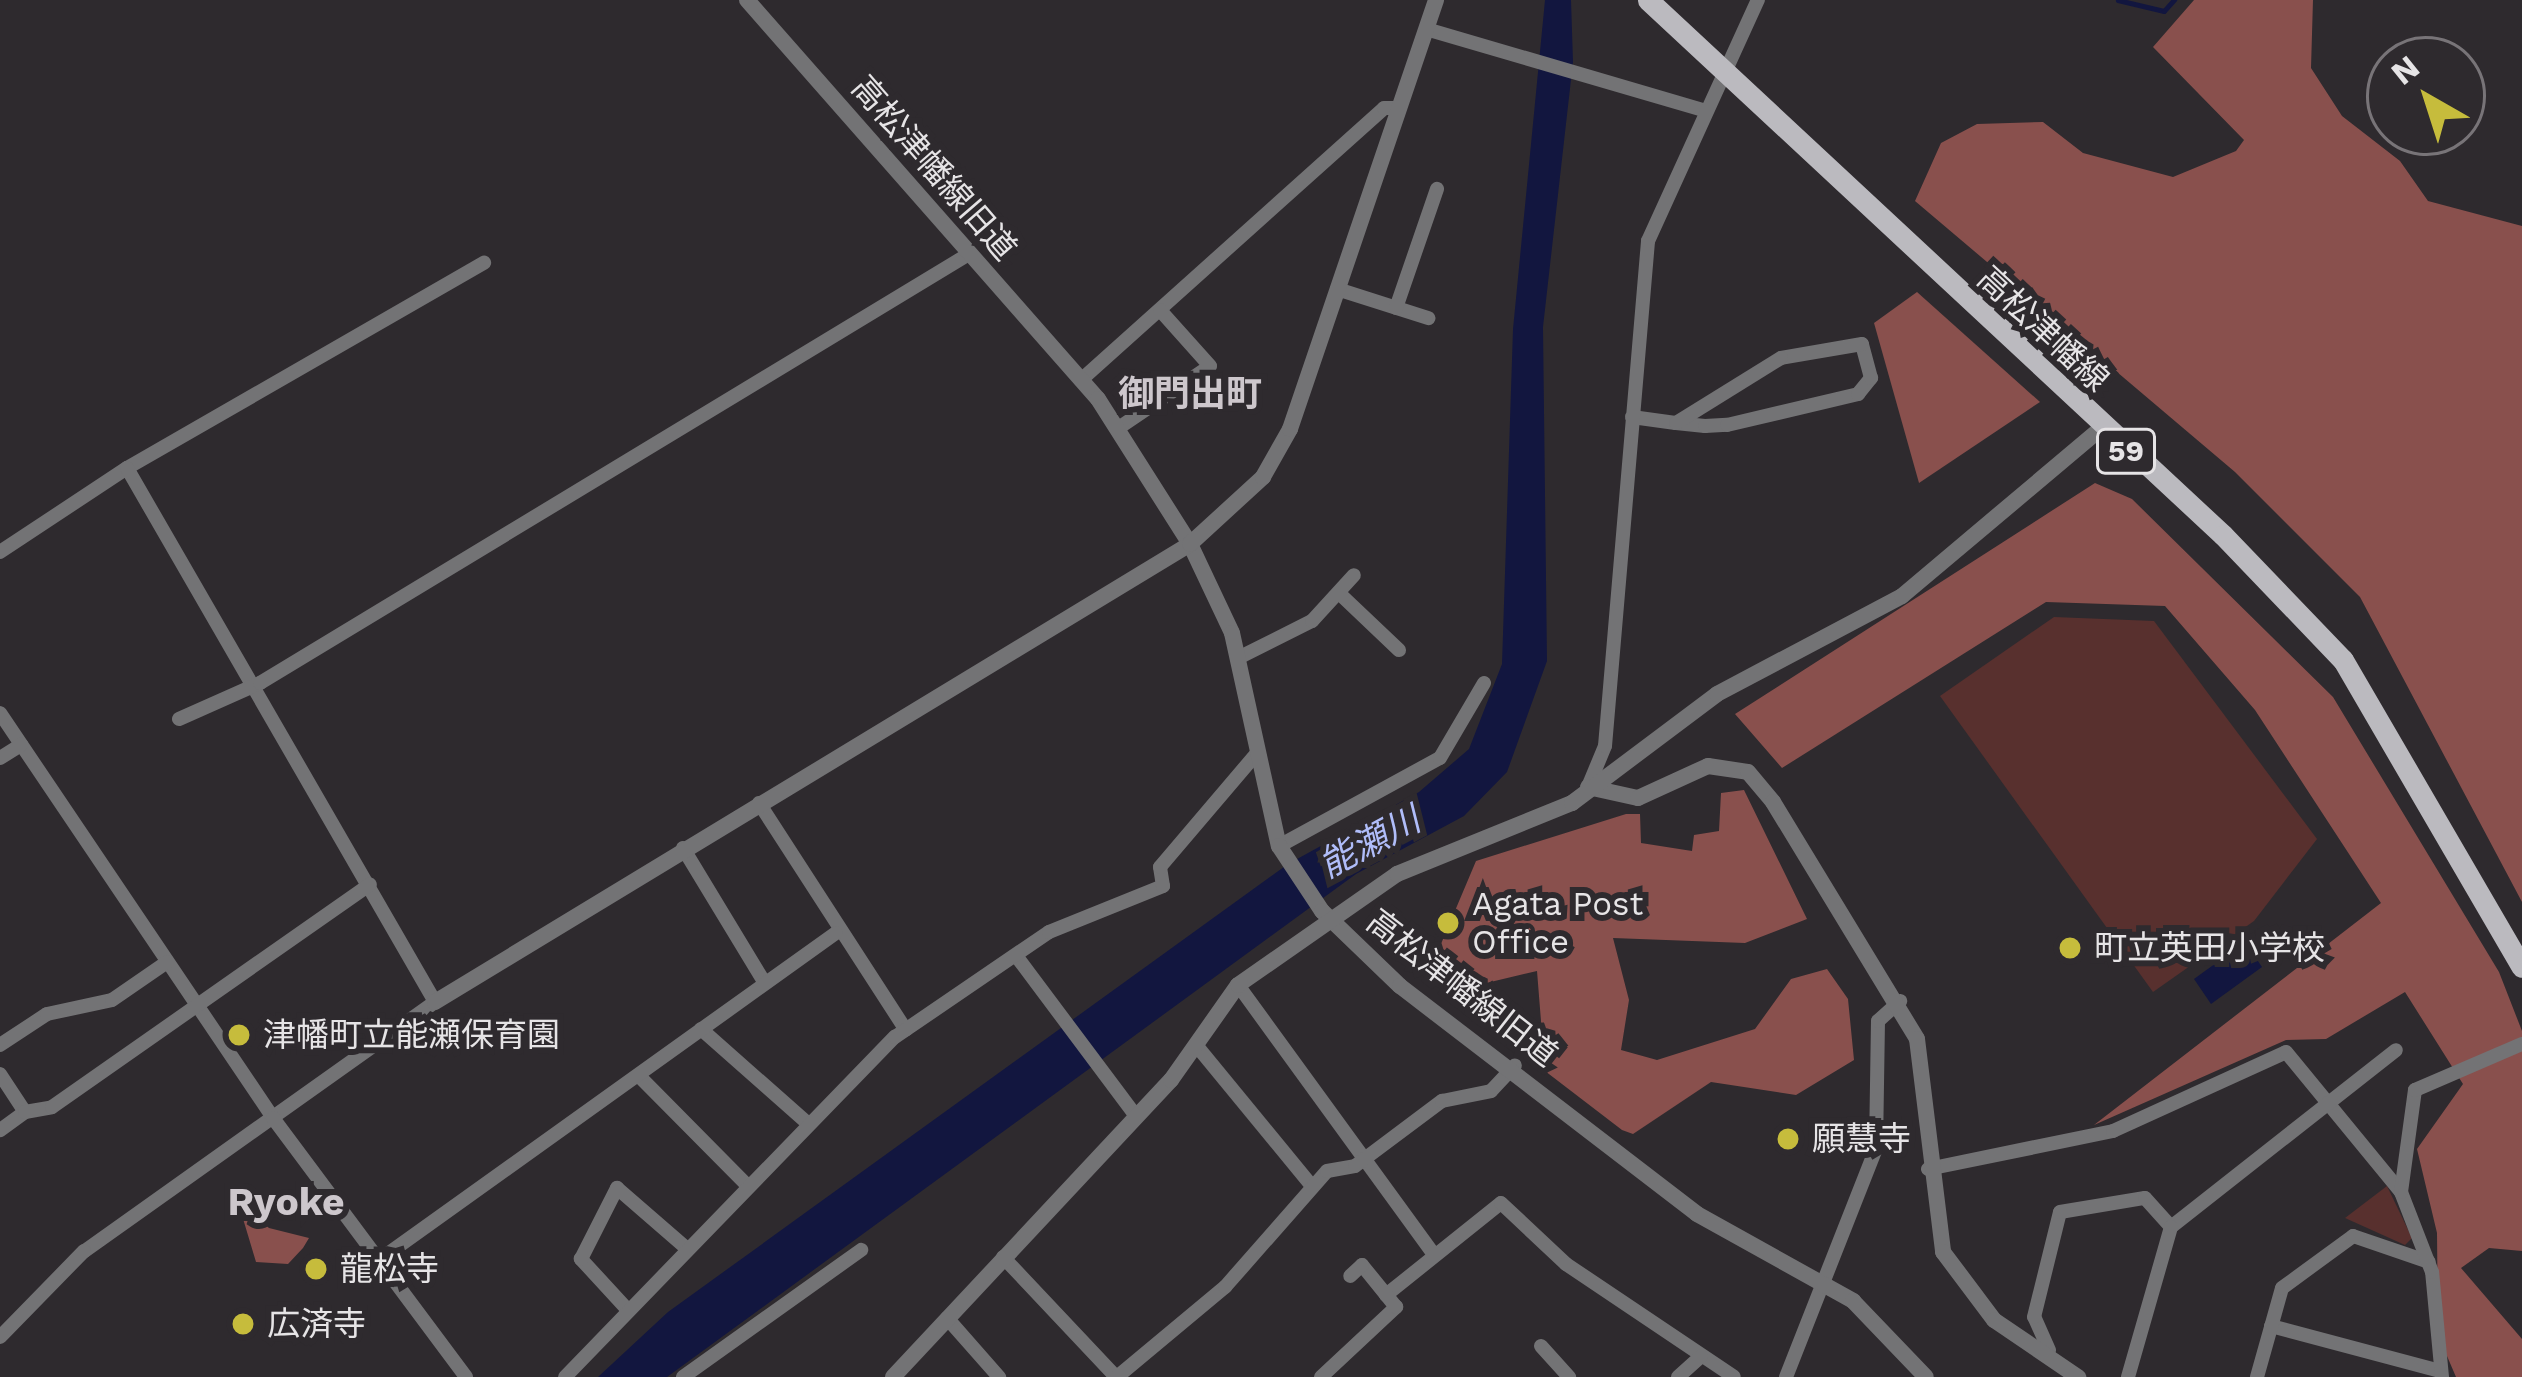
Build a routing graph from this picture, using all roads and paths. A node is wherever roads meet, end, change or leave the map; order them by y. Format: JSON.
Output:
{"nodes":[{"id":1,"x":747,"y":0,"type":"edge"},
{"id":2,"x":1436,"y":0,"type":"edge"},
{"id":3,"x":1648,"y":0,"type":"edge"},
{"id":4,"x":1758,"y":0,"type":"edge"},
{"id":5,"x":1426,"y":29,"type":"junction"},
{"id":6,"x":1723,"y":73,"type":"junction"},
{"id":7,"x":1399,"y":108,"type":"junction"},
{"id":8,"x":1703,"y":110,"type":"junction"},
{"id":9,"x":1438,"y":189,"type":"dead end"},
{"id":10,"x":969,"y":254,"type":"junction"},
{"id":11,"x":484,"y":263,"type":"dead end"},
{"id":12,"x":1337,"y":289,"type":"junction"},
{"id":13,"x":1396,"y":308,"type":"junction"},
{"id":14,"x":1160,"y":310,"type":"junction"},
{"id":15,"x":1428,"y":318,"type":"dead end"},
{"id":16,"x":1081,"y":380,"type":"junction"},
{"id":17,"x":1632,"y":417,"type":"junction"},
{"id":18,"x":1676,"y":423,"type":"junction"},
{"id":19,"x":1117,"y":429,"type":"junction"},
{"id":20,"x":2100,"y":429,"type":"junction"},
{"id":21,"x":128,"y":468,"type":"junction"},
{"id":22,"x":1190,"y":544,"type":"junction"},
{"id":23,"x":0,"y":552,"type":"edge"},
{"id":24,"x":1354,"y":575,"type":"dead end"},
{"id":25,"x":1341,"y":595,"type":"junction"},
{"id":26,"x":1399,"y":650,"type":"dead end"},
{"id":27,"x":1238,"y":658,"type":"junction"},
{"id":28,"x":260,"y":682,"type":"junction"},
{"id":29,"x":1484,"y":683,"type":"dead end"},
{"id":30,"x":0,"y":712,"type":"edge"},
{"id":31,"x":179,"y":719,"type":"dead end"},
{"id":32,"x":21,"y":745,"type":"junction"},
{"id":33,"x":1257,"y":753,"type":"junction"},
{"id":34,"x":0,"y":758,"type":"edge"},
{"id":35,"x":1588,"y":787,"type":"junction"},
{"id":36,"x":759,"y":803,"type":"junction"},
{"id":37,"x":683,"y":848,"type":"junction"},
{"id":38,"x":1281,"y":851,"type":"junction"},
{"id":39,"x":370,"y":884,"type":"junction"},
{"id":40,"x":1327,"y":916,"type":"junction"},
{"id":41,"x":836,"y":933,"type":"junction"},
{"id":42,"x":1017,"y":957,"type":"junction"},
{"id":43,"x":167,"y":962,"type":"junction"},
{"id":44,"x":2522,"y":967,"type":"edge"},
{"id":45,"x":763,"y":980,"type":"junction"},
{"id":46,"x":1238,"y":985,"type":"junction"},
{"id":47,"x":1900,"y":1001,"type":"junction"},
{"id":48,"x":435,"y":1002,"type":"junction"},
{"id":49,"x":196,"y":1007,"type":"junction"},
{"id":50,"x":701,"y":1029,"type":"junction"},
{"id":51,"x":906,"y":1030,"type":"junction"},
{"id":52,"x":0,"y":1045,"type":"edge"},
{"id":53,"x":1196,"y":1045,"type":"junction"},
{"id":54,"x":2518,"y":1045,"type":"edge"},
{"id":55,"x":2396,"y":1050,"type":"dead end"},
{"id":56,"x":1515,"y":1065,"type":"junction"},
{"id":57,"x":0,"y":1074,"type":"edge"},
{"id":58,"x":640,"y":1077,"type":"junction"},
{"id":59,"x":2333,"y":1101,"type":"junction"},
{"id":60,"x":25,"y":1112,"type":"junction"},
{"id":61,"x":1135,"y":1115,"type":"junction"},
{"id":62,"x":273,"y":1118,"type":"junction"},
{"id":63,"x":805,"y":1121,"type":"junction"},
{"id":64,"x":0,"y":1130,"type":"edge"},
{"id":65,"x":1367,"y":1153,"type":"junction"},
{"id":66,"x":1928,"y":1169,"type":"junction"},
{"id":67,"x":746,"y":1183,"type":"junction"},
{"id":68,"x":1312,"y":1186,"type":"junction"},
{"id":69,"x":2401,"y":1192,"type":"junction"},
{"id":70,"x":2170,"y":1227,"type":"junction"},
{"id":71,"x":685,"y":1246,"type":"junction"},
{"id":72,"x":860,"y":1250,"type":"dead end"},
{"id":73,"x":1432,"y":1252,"type":"junction"},
{"id":74,"x":1003,"y":1256,"type":"junction"},
{"id":75,"x":382,"y":1258,"type":"junction"},
{"id":76,"x":2428,"y":1262,"type":"junction"},
{"id":77,"x":1350,"y":1276,"type":"dead end"},
{"id":78,"x":1819,"y":1276,"type":"junction"},
{"id":79,"x":1386,"y":1295,"type":"junction"},
{"id":80,"x":626,"y":1308,"type":"junction"},
{"id":81,"x":947,"y":1318,"type":"junction"},
{"id":82,"x":2271,"y":1326,"type":"junction"},
{"id":83,"x":0,"y":1337,"type":"edge"},
{"id":84,"x":1541,"y":1346,"type":"dead end"},
{"id":85,"x":2049,"y":1350,"type":"junction"},
{"id":86,"x":1702,"y":1356,"type":"junction"},
{"id":87,"x":2441,"y":1374,"type":"edge"},
{"id":88,"x":466,"y":1377,"type":"edge"},
{"id":89,"x":565,"y":1377,"type":"edge"},
{"id":90,"x":683,"y":1377,"type":"edge"},
{"id":91,"x":893,"y":1377,"type":"edge"},
{"id":92,"x":999,"y":1377,"type":"edge"},
{"id":93,"x":1116,"y":1377,"type":"edge"},
{"id":94,"x":1321,"y":1377,"type":"edge"},
{"id":95,"x":1569,"y":1377,"type":"edge"},
{"id":96,"x":1678,"y":1377,"type":"edge"},
{"id":97,"x":1734,"y":1377,"type":"edge"},
{"id":98,"x":1786,"y":1377,"type":"edge"},
{"id":99,"x":1926,"y":1377,"type":"edge"},
{"id":100,"x":2078,"y":1377,"type":"edge"},
{"id":101,"x":2128,"y":1377,"type":"edge"},
{"id":102,"x":2257,"y":1377,"type":"edge"}],
"edges":[{"from":1,"to":10,"type":"street","name":"高松津幡線旧道"},
{"from":2,"to":5,"type":"street"},
{"from":3,"to":6,"type":"main road","name":"高松津幡線","number":"59"},
{"from":4,"to":6,"type":"street"},
{"from":5,"to":7,"type":"street"},
{"from":5,"to":8,"type":"street"},
{"from":6,"to":8,"type":"street"},
{"from":6,"to":20,"type":"main road","name":"高松津幡線","number":"59"},
{"from":7,"to":12,"type":"street"},
{"from":7,"to":14,"type":"street"},
{"from":8,"to":17,"type":"street"},
{"from":9,"to":13,"type":"street"},
{"from":10,"to":16,"type":"street","name":"高松津幡線旧道"},
{"from":10,"to":28,"type":"street"},
{"from":11,"to":21,"type":"street"},
{"from":12,"to":13,"type":"street"},
{"from":12,"to":22,"type":"street"},
{"from":13,"to":15,"type":"street"},
{"from":14,"to":16,"type":"street"},
{"from":14,"to":19,"type":"street"},
{"from":16,"to":19,"type":"street","name":"高松津幡線旧道"},
{"from":17,"to":18,"type":"street"},
{"from":17,"to":35,"type":"street"},
{"from":18,"to":18,"type":"street"},
{"from":19,"to":22,"type":"street","name":"高松津幡線旧道"},
{"from":20,"to":35,"type":"street"},
{"from":20,"to":44,"type":"main road","name":"高松津幡線","number":"59"},
{"from":21,"to":23,"type":"street"},
{"from":21,"to":28,"type":"street"},
{"from":22,"to":27,"type":"street","name":"高松津幡線旧道"},
{"from":22,"to":36,"type":"street"},
{"from":24,"to":25,"type":"street"},
{"from":25,"to":26,"type":"street"},
{"from":25,"to":27,"type":"street"},
{"from":27,"to":33,"type":"street","name":"高松津幡線旧道"},
{"from":28,"to":31,"type":"street"},
{"from":28,"to":39,"type":"street"},
{"from":29,"to":38,"type":"street"},
{"from":30,"to":32,"type":"street"},
{"from":32,"to":34,"type":"street"},
{"from":32,"to":43,"type":"street"},
{"from":33,"to":38,"type":"street","name":"高松津幡線旧道"},
{"from":33,"to":42,"type":"street"},
{"from":35,"to":40,"type":"street"},
{"from":35,"to":47,"type":"street"},
{"from":36,"to":37,"type":"street"},
{"from":36,"to":41,"type":"street"},
{"from":37,"to":45,"type":"street"},
{"from":37,"to":48,"type":"street"},
{"from":38,"to":40,"type":"street","name":"高松津幡線旧道"},
{"from":39,"to":48,"type":"street"},
{"from":39,"to":49,"type":"street"},
{"from":40,"to":46,"type":"street"},
{"from":40,"to":56,"type":"street","name":"高松津幡線旧道"},
{"from":41,"to":45,"type":"street"},
{"from":41,"to":51,"type":"street"},
{"from":42,"to":51,"type":"street"},
{"from":42,"to":61,"type":"street"},
{"from":43,"to":49,"type":"street"},
{"from":43,"to":52,"type":"street"},
{"from":45,"to":50,"type":"street"},
{"from":46,"to":53,"type":"street"},
{"from":46,"to":65,"type":"street"},
{"from":47,"to":66,"type":"street"},
{"from":47,"to":78,"type":"street"},
{"from":48,"to":62,"type":"street"},
{"from":49,"to":60,"type":"street"},
{"from":49,"to":62,"type":"street"},
{"from":50,"to":58,"type":"street"},
{"from":50,"to":63,"type":"street"},
{"from":51,"to":63,"type":"street"},
{"from":53,"to":61,"type":"street"},
{"from":53,"to":68,"type":"street"},
{"from":54,"to":69,"type":"street"},
{"from":55,"to":59,"type":"street"},
{"from":56,"to":65,"type":"street"},
{"from":56,"to":78,"type":"street","name":"高松津幡線旧道"},
{"from":57,"to":60,"type":"street"},
{"from":58,"to":67,"type":"street"},
{"from":58,"to":75,"type":"street"},
{"from":59,"to":66,"type":"street"},
{"from":59,"to":69,"type":"street"},
{"from":59,"to":70,"type":"street"},
{"from":60,"to":64,"type":"street"},
{"from":61,"to":74,"type":"street"},
{"from":62,"to":75,"type":"street"},
{"from":62,"to":83,"type":"street"},
{"from":63,"to":67,"type":"street"},
{"from":65,"to":68,"type":"street"},
{"from":65,"to":73,"type":"street"},
{"from":66,"to":85,"type":"street"},
{"from":67,"to":71,"type":"street"},
{"from":68,"to":93,"type":"street"},
{"from":69,"to":76,"type":"street"},
{"from":70,"to":85,"type":"street"},
{"from":70,"to":101,"type":"street"},
{"from":71,"to":80,"type":"street"},
{"from":71,"to":80,"type":"street"},
{"from":72,"to":90,"type":"street"},
{"from":73,"to":79,"type":"street"},
{"from":73,"to":86,"type":"street"},
{"from":74,"to":81,"type":"street"},
{"from":74,"to":93,"type":"street"},
{"from":75,"to":88,"type":"street"},
{"from":76,"to":82,"type":"street"},
{"from":76,"to":87,"type":"street"},
{"from":77,"to":79,"type":"street"},
{"from":78,"to":98,"type":"street"},
{"from":78,"to":99,"type":"street","name":"高松津幡線旧道"},
{"from":79,"to":94,"type":"street"},
{"from":80,"to":89,"type":"street"},
{"from":81,"to":91,"type":"street"},
{"from":81,"to":92,"type":"street"},
{"from":82,"to":87,"type":"street"},
{"from":82,"to":102,"type":"street"},
{"from":84,"to":95,"type":"street"},
{"from":85,"to":100,"type":"street"},
{"from":86,"to":96,"type":"street"},
{"from":86,"to":97,"type":"street"}]}
